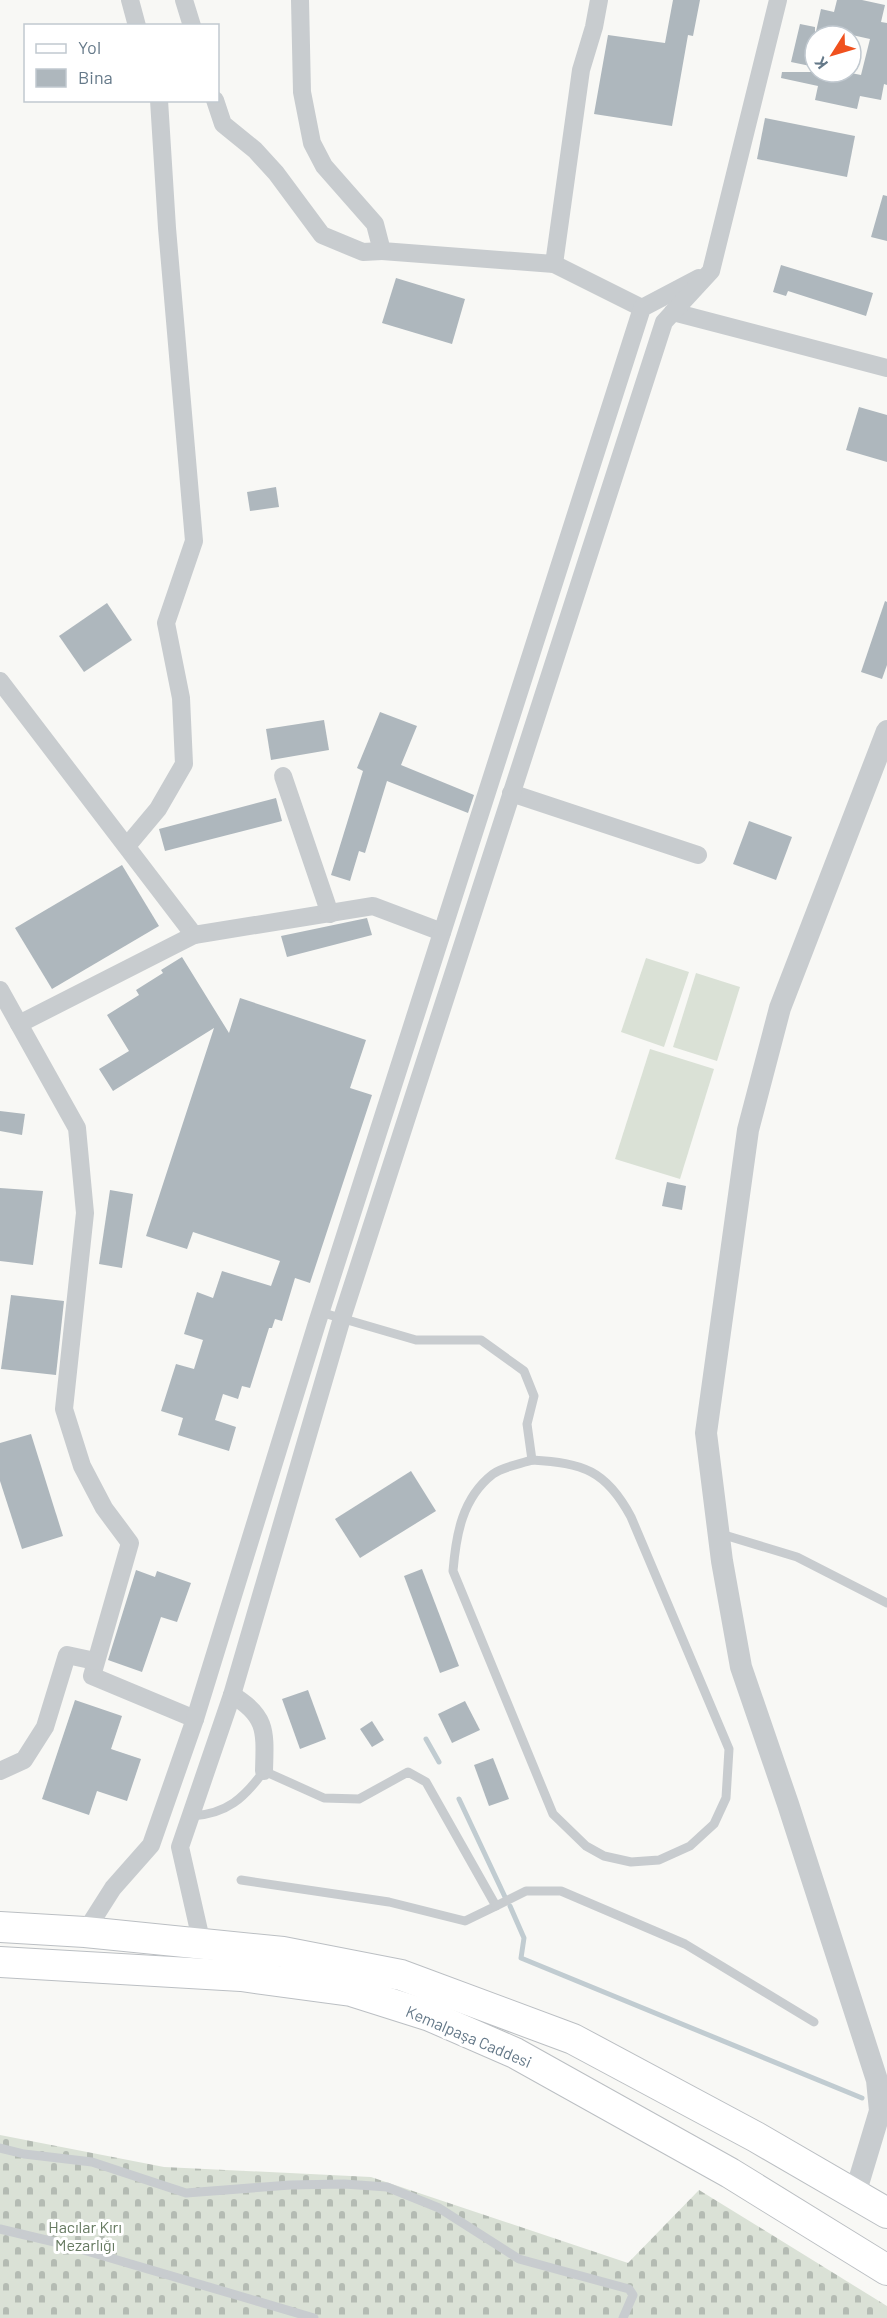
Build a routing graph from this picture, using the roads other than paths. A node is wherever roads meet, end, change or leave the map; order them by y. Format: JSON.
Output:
{"nodes":[{"id":1,"x":130,"y":0,"type":"edge"},
{"id":2,"x":184,"y":0,"type":"edge"},
{"id":3,"x":300,"y":0,"type":"edge"},
{"id":4,"x":599,"y":0,"type":"edge"},
{"id":5,"x":778,"y":0,"type":"edge"},
{"id":6,"x":136,"y":24,"type":"edge"},
{"id":7,"x":191,"y":24,"type":"edge"},
{"id":8,"x":159,"y":102,"type":"edge"},
{"id":9,"x":216,"y":102,"type":"edge"},
{"id":10,"x":382,"y":251,"type":"junction"},
{"id":11,"x":554,"y":264,"type":"junction"},
{"id":12,"x":711,"y":271,"type":"junction"},
{"id":13,"x":642,"y":308,"type":"junction"},
{"id":14,"x":673,"y":312,"type":"junction"},
{"id":15,"x":887,"y":368,"type":"edge"},
{"id":16,"x":0,"y":681,"type":"edge"},
{"id":17,"x":887,"y":731,"type":"edge"},
{"id":18,"x":283,"y":776,"type":"dead end"},
{"id":19,"x":511,"y":793,"type":"junction"},
{"id":20,"x":127,"y":846,"type":"junction"},
{"id":21,"x":698,"y":855,"type":"dead end"},
{"id":22,"x":330,"y":914,"type":"junction"},
{"id":23,"x":442,"y":932,"type":"junction"},
{"id":24,"x":194,"y":935,"type":"junction"},
{"id":25,"x":0,"y":990,"type":"edge"},
{"id":26,"x":19,"y":1024,"type":"junction"},
{"id":27,"x":321,"y":1312,"type":"junction"},
{"id":28,"x":342,"y":1318,"type":"junction"},
{"id":29,"x":532,"y":1460,"type":"junction"},
{"id":30,"x":718,"y":1533,"type":"junction"},
{"id":31,"x":887,"y":1603,"type":"edge"},
{"id":32,"x":95,"y":1661,"type":"junction"},
{"id":33,"x":232,"y":1695,"type":"junction"},
{"id":34,"x":195,"y":1719,"type":"junction"},
{"id":35,"x":0,"y":1771,"type":"edge"},
{"id":36,"x":264,"y":1771,"type":"junction"},
{"id":37,"x":192,"y":1816,"type":"junction"},
{"id":38,"x":241,"y":1880,"type":"dead end"},
{"id":39,"x":496,"y":1906,"type":"junction"},
{"id":40,"x":0,"y":1927,"type":"edge"},
{"id":41,"x":85,"y":1932,"type":"junction"},
{"id":42,"x":202,"y":1944,"type":"junction"},
{"id":43,"x":0,"y":1962,"type":"edge"},
{"id":44,"x":814,"y":2022,"type":"dead end"},
{"id":45,"x":0,"y":2148,"type":"edge"},
{"id":46,"x":855,"y":2194,"type":"junction"},
{"id":47,"x":887,"y":2213,"type":"edge"},
{"id":48,"x":0,"y":2229,"type":"edge"},
{"id":49,"x":887,"y":2270,"type":"edge"},
{"id":50,"x":314,"y":2318,"type":"edge"},
{"id":51,"x":623,"y":2318,"type":"edge"}],
"edges":[{"from":1,"to":6,"type":"street"},
{"from":2,"to":7,"type":"street"},
{"from":3,"to":10,"type":"street"},
{"from":4,"to":11,"type":"street"},
{"from":5,"to":12,"type":"street"},
{"from":8,"to":20,"type":"street"},
{"from":9,"to":10,"type":"street"},
{"from":10,"to":11,"type":"street"},
{"from":11,"to":13,"type":"street"},
{"from":12,"to":13,"type":"street"},
{"from":12,"to":14,"type":"street"},
{"from":13,"to":23,"type":"street"},
{"from":14,"to":15,"type":"street"},
{"from":14,"to":19,"type":"street"},
{"from":16,"to":20,"type":"street"},
{"from":17,"to":30,"type":"street"},
{"from":18,"to":22,"type":"street"},
{"from":19,"to":21,"type":"street"},
{"from":19,"to":28,"type":"street"},
{"from":20,"to":24,"type":"street"},
{"from":22,"to":23,"type":"street"},
{"from":22,"to":24,"type":"street"},
{"from":23,"to":27,"type":"street"},
{"from":24,"to":26,"type":"street"},
{"from":25,"to":26,"type":"street"},
{"from":26,"to":32,"type":"street"},
{"from":27,"to":28,"type":"lane"},
{"from":27,"to":34,"type":"street"},
{"from":28,"to":29,"type":"lane"},
{"from":28,"to":33,"type":"street"},
{"from":29,"to":29,"type":"lane"},
{"from":30,"to":31,"type":"lane"},
{"from":30,"to":46,"type":"street"},
{"from":32,"to":34,"type":"street"},
{"from":32,"to":35,"type":"street"},
{"from":33,"to":36,"type":"street"},
{"from":33,"to":37,"type":"street"},
{"from":34,"to":41,"type":"street"},
{"from":36,"to":37,"type":"lane"},
{"from":36,"to":39,"type":"lane"},
{"from":37,"to":42,"type":"street"},
{"from":38,"to":39,"type":"lane"},
{"from":39,"to":44,"type":"lane"},
{"from":40,"to":41,"type":"main road","name":"Kemalpaşa Caddesi"},
{"from":41,"to":42,"type":"main road","name":"Kemalpaşa Caddesi"},
{"from":42,"to":46,"type":"main road","name":"Kemalpaşa Caddesi"},
{"from":43,"to":49,"type":"main road","name":"Kemalpaşa Caddesi"},
{"from":45,"to":51,"type":"lane"},
{"from":46,"to":47,"type":"main road","name":"Kemalpaşa Caddesi"},
{"from":48,"to":50,"type":"lane"}]}
